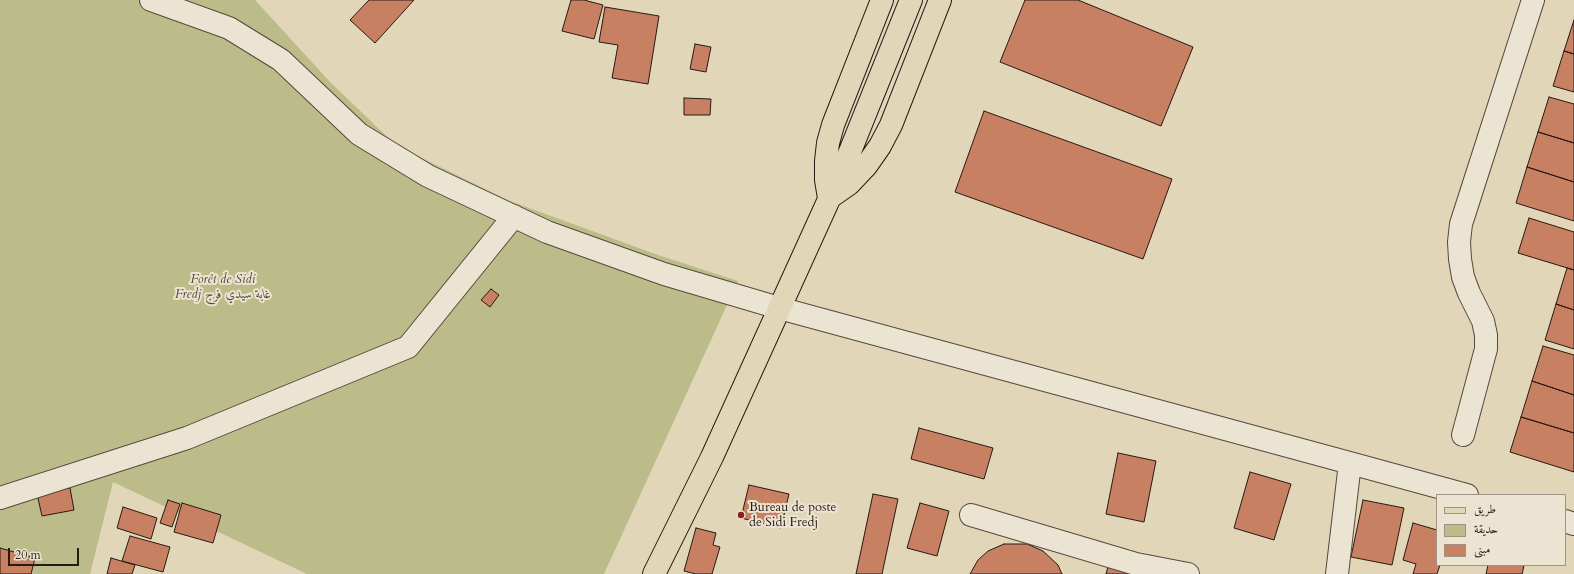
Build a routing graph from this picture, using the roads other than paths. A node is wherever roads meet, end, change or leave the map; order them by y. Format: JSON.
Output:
{"nodes":[{"id":1,"x":150,"y":0,"type":"edge"},
{"id":2,"x":882,"y":0,"type":"edge"},
{"id":3,"x":911,"y":0,"type":"edge"},
{"id":4,"x":940,"y":0,"type":"edge"},
{"id":5,"x":1533,"y":0,"type":"edge"},
{"id":6,"x":829,"y":198,"type":"junction"},
{"id":7,"x":514,"y":216,"type":"junction"},
{"id":8,"x":779,"y":308,"type":"junction"},
{"id":9,"x":1463,"y":435,"type":"dead end"},
{"id":10,"x":1350,"y":463,"type":"junction"},
{"id":11,"x":1463,"y":494,"type":"edge"},
{"id":12,"x":0,"y":498,"type":"edge"},
{"id":13,"x":971,"y":515,"type":"dead end"},
{"id":14,"x":654,"y":574,"type":"edge"},
{"id":15,"x":1188,"y":574,"type":"edge"},
{"id":16,"x":1337,"y":574,"type":"edge"}],
"edges":[{"from":1,"to":7,"type":"street"},
{"from":2,"to":6,"type":"main road"},
{"from":3,"to":6,"type":"main road"},
{"from":4,"to":6,"type":"main road"},
{"from":5,"to":9,"type":"street"},
{"from":6,"to":8,"type":"main road"},
{"from":7,"to":8,"type":"street"},
{"from":7,"to":12,"type":"street"},
{"from":8,"to":10,"type":"street"},
{"from":8,"to":14,"type":"main road"},
{"from":10,"to":11,"type":"street"},
{"from":10,"to":16,"type":"street"},
{"from":13,"to":15,"type":"street"}]}
